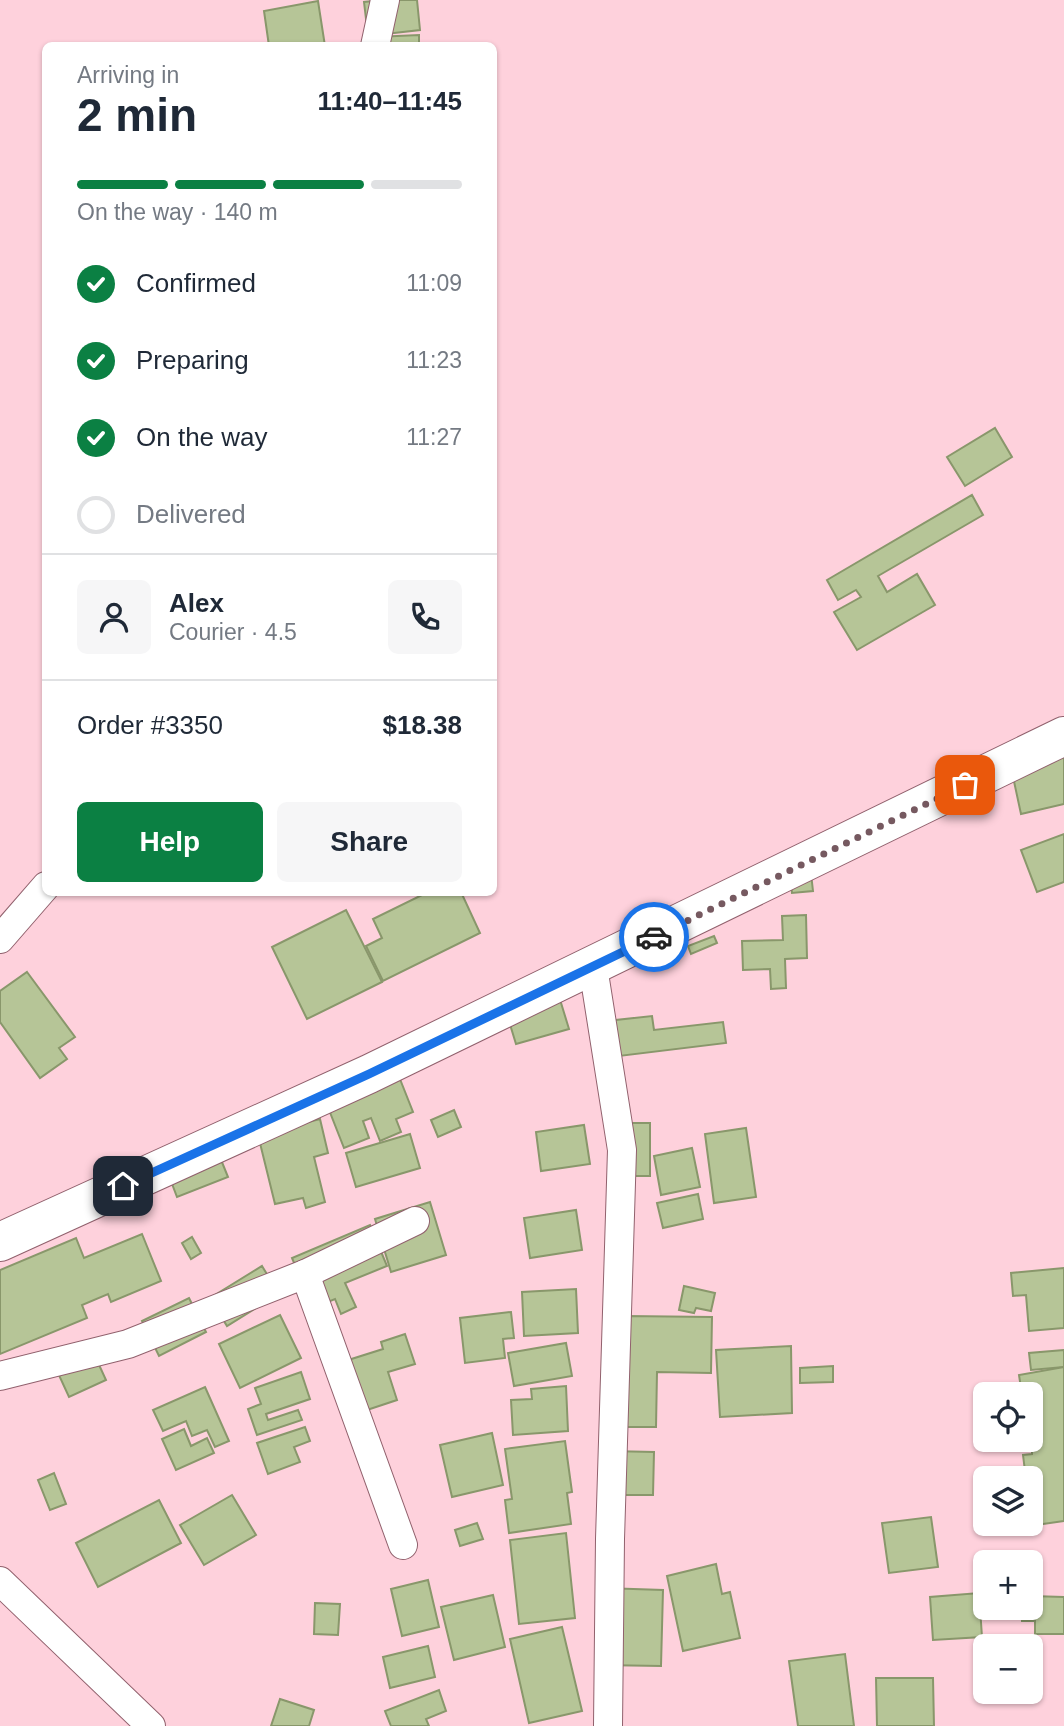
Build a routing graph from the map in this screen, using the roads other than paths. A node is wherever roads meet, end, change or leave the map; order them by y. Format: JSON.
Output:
{"nodes":[{"id":1,"x":385,"y":0,"type":"edge"},
{"id":2,"x":376,"y":42,"type":"edge"},
{"id":3,"x":1064,"y":736,"type":"edge"},
{"id":4,"x":42,"y":892,"type":"edge"},
{"id":5,"x":0,"y":939,"type":"edge"},
{"id":6,"x":593,"y":967,"type":"junction"},
{"id":7,"x":415,"y":1221,"type":"dead end"},
{"id":8,"x":0,"y":1242,"type":"edge"},
{"id":9,"x":305,"y":1274,"type":"junction"},
{"id":10,"x":0,"y":1376,"type":"edge"},
{"id":11,"x":403,"y":1545,"type":"dead end"},
{"id":12,"x":0,"y":1581,"type":"edge"},
{"id":13,"x":149,"y":1725,"type":"edge"},
{"id":14,"x":608,"y":1726,"type":"edge"}],
"edges":[{"from":1,"to":2,"type":"street"},
{"from":3,"to":6,"type":"main road"},
{"from":4,"to":5,"type":"street"},
{"from":6,"to":8,"type":"main road"},
{"from":6,"to":14,"type":"street"},
{"from":7,"to":9,"type":"street"},
{"from":9,"to":10,"type":"street"},
{"from":9,"to":11,"type":"street"},
{"from":12,"to":13,"type":"street"}]}
